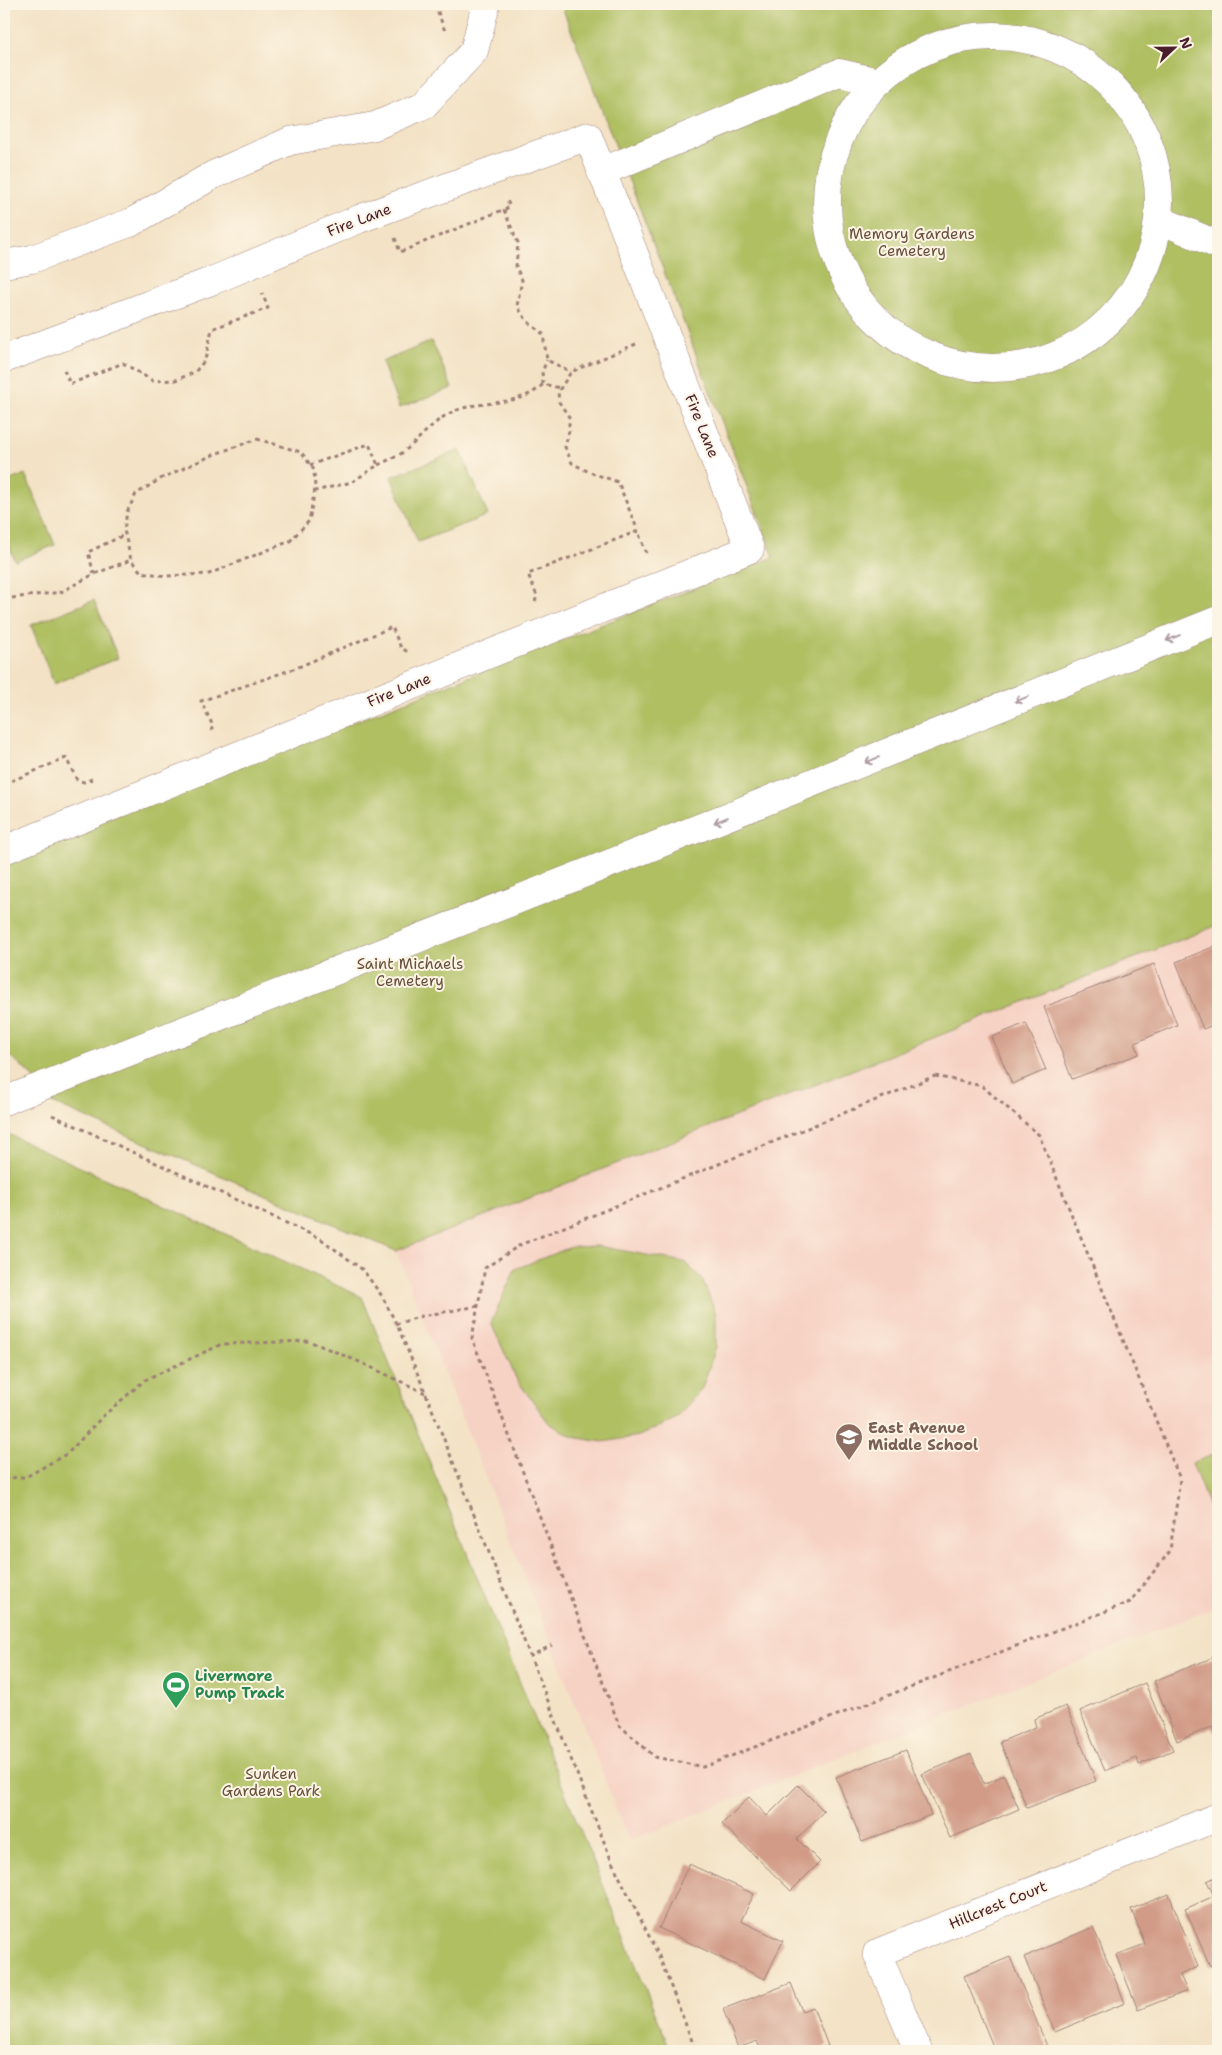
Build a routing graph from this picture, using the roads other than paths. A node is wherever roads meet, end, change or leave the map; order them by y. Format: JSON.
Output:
{"nodes":[{"id":1,"x":486,"y":4,"type":"edge"},
{"id":2,"x":878,"y":82,"type":"junction"},
{"id":3,"x":601,"y":172,"type":"junction"},
{"id":4,"x":1158,"y":219,"type":"junction"},
{"id":5,"x":1218,"y":245,"type":"edge"},
{"id":6,"x":4,"y":264,"type":"edge"},
{"id":7,"x":4,"y":359,"type":"edge"},
{"id":8,"x":1218,"y":620,"type":"edge"},
{"id":9,"x":4,"y":850,"type":"edge"},
{"id":10,"x":9,"y":1100,"type":"edge"},
{"id":11,"x":1218,"y":1817,"type":"edge"},
{"id":12,"x":918,"y":2051,"type":"edge"}],
"edges":[{"from":1,"to":6,"type":"street"},
{"from":2,"to":3,"type":"street"},
{"from":2,"to":4,"type":"street"},
{"from":2,"to":4,"type":"street"},
{"from":3,"to":7,"type":"street","name":"Fire Lane"},
{"from":3,"to":9,"type":"street","name":"Fire Lane"},
{"from":4,"to":5,"type":"street"},
{"from":8,"to":10,"type":"street","one_way":true},
{"from":11,"to":12,"type":"street","name":"Hillcrest Court"}]}
